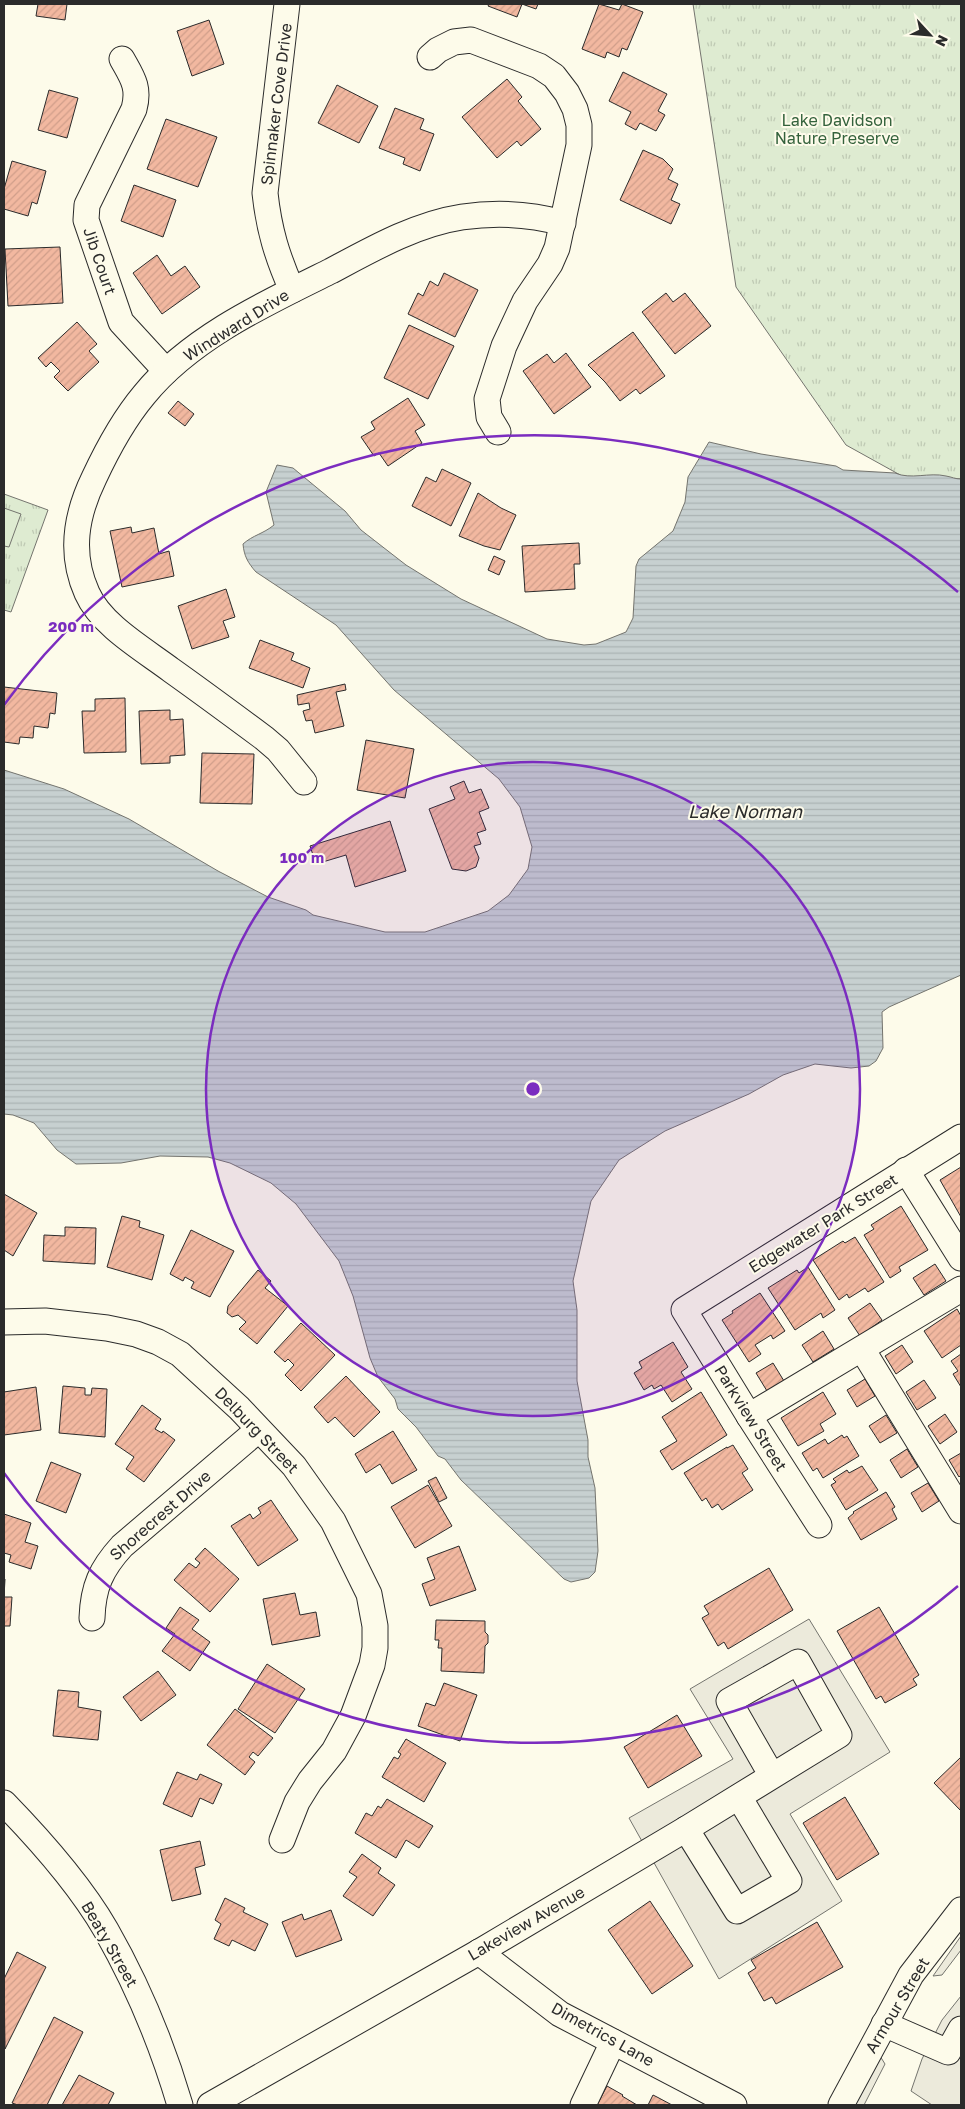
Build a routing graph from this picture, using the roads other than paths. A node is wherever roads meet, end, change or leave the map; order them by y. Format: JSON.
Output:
{"nodes":[{"id":1,"x":287,"y":4,"type":"edge"},
{"id":2,"x":430,"y":57,"type":"dead end"},
{"id":3,"x":122,"y":58,"type":"dead end"},
{"id":4,"x":563,"y":223,"type":"junction"},
{"id":5,"x":292,"y":290,"type":"junction"},
{"id":6,"x":166,"y":371,"type":"junction"},
{"id":7,"x":498,"y":432,"type":"dead end"},
{"id":8,"x":304,"y":782,"type":"dead end"},
{"id":9,"x":961,"y":1137,"type":"edge"},
{"id":10,"x":906,"y":1170,"type":"junction"},
{"id":11,"x":961,"y":1258,"type":"edge"},
{"id":12,"x":961,"y":1289,"type":"edge"},
{"id":13,"x":684,"y":1310,"type":"joint"},
{"id":14,"x":4,"y":1322,"type":"edge"},
{"id":15,"x":862,"y":1349,"type":"junction"},
{"id":16,"x":749,"y":1416,"type":"junction"},
{"id":17,"x":258,"y":1430,"type":"junction"},
{"id":18,"x":961,"y":1511,"type":"edge"},
{"id":19,"x":819,"y":1525,"type":"dead end"},
{"id":20,"x":92,"y":1618,"type":"dead end"},
{"id":21,"x":772,"y":1776,"type":"junction"},
{"id":22,"x":738,"y":1797,"type":"junction"},
{"id":23,"x":4,"y":1803,"type":"edge"},
{"id":24,"x":686,"y":1829,"type":"junction"},
{"id":25,"x":282,"y":1840,"type":"dead end"},
{"id":26,"x":961,"y":1910,"type":"edge"},
{"id":27,"x":479,"y":1952,"type":"junction"},
{"id":28,"x":884,"y":2024,"type":"junction"},
{"id":29,"x":961,"y":2029,"type":"edge"},
{"id":30,"x":613,"y":2042,"type":"junction"},
{"id":31,"x":954,"y":2056,"type":"edge"},
{"id":32,"x":180,"y":2105,"type":"edge"},
{"id":33,"x":210,"y":2105,"type":"edge"},
{"id":34,"x":583,"y":2105,"type":"edge"},
{"id":35,"x":734,"y":2105,"type":"edge"},
{"id":36,"x":841,"y":2105,"type":"edge"}],
"edges":[{"from":1,"to":5,"type":"street","name":"Spinnaker Cove Drive"},
{"from":2,"to":4,"type":"street"},
{"from":3,"to":6,"type":"street","name":"Jib Court"},
{"from":4,"to":5,"type":"street","name":"Windward Drive"},
{"from":4,"to":7,"type":"street"},
{"from":5,"to":6,"type":"street","name":"Windward Drive"},
{"from":6,"to":8,"type":"street","name":"Windward Drive"},
{"from":9,"to":10,"type":"street","name":"Edgewater Park Street"},
{"from":10,"to":11,"type":"street"},
{"from":10,"to":13,"type":"street","name":"Edgewater Park Street"},
{"from":12,"to":15,"type":"street"},
{"from":13,"to":16,"type":"street","name":"Parkview Street"},
{"from":14,"to":17,"type":"street","name":"Delburg Street"},
{"from":15,"to":16,"type":"street"},
{"from":15,"to":18,"type":"street"},
{"from":16,"to":19,"type":"street","name":"Parkview Street"},
{"from":17,"to":20,"type":"street","name":"Shorecrest Drive"},
{"from":17,"to":25,"type":"street","name":"Delburg Street"},
{"from":21,"to":21,"type":"street","name":"Lakeview Avenue"},
{"from":21,"to":22,"type":"street","name":"Lakeview Avenue"},
{"from":22,"to":24,"type":"street","name":"Lakeview Avenue"},
{"from":22,"to":24,"type":"street"},
{"from":23,"to":32,"type":"street","name":"Beaty Street"},
{"from":24,"to":27,"type":"street","name":"Lakeview Avenue"},
{"from":26,"to":28,"type":"street","name":"Armour Street"},
{"from":27,"to":30,"type":"street","name":"Dimetrics Lane"},
{"from":27,"to":33,"type":"street","name":"Lakeview Avenue"},
{"from":28,"to":31,"type":"street"},
{"from":28,"to":36,"type":"street","name":"Armour Street"},
{"from":29,"to":31,"type":"street"},
{"from":30,"to":34,"type":"street"},
{"from":30,"to":35,"type":"street","name":"Dimetrics Lane"}]}
